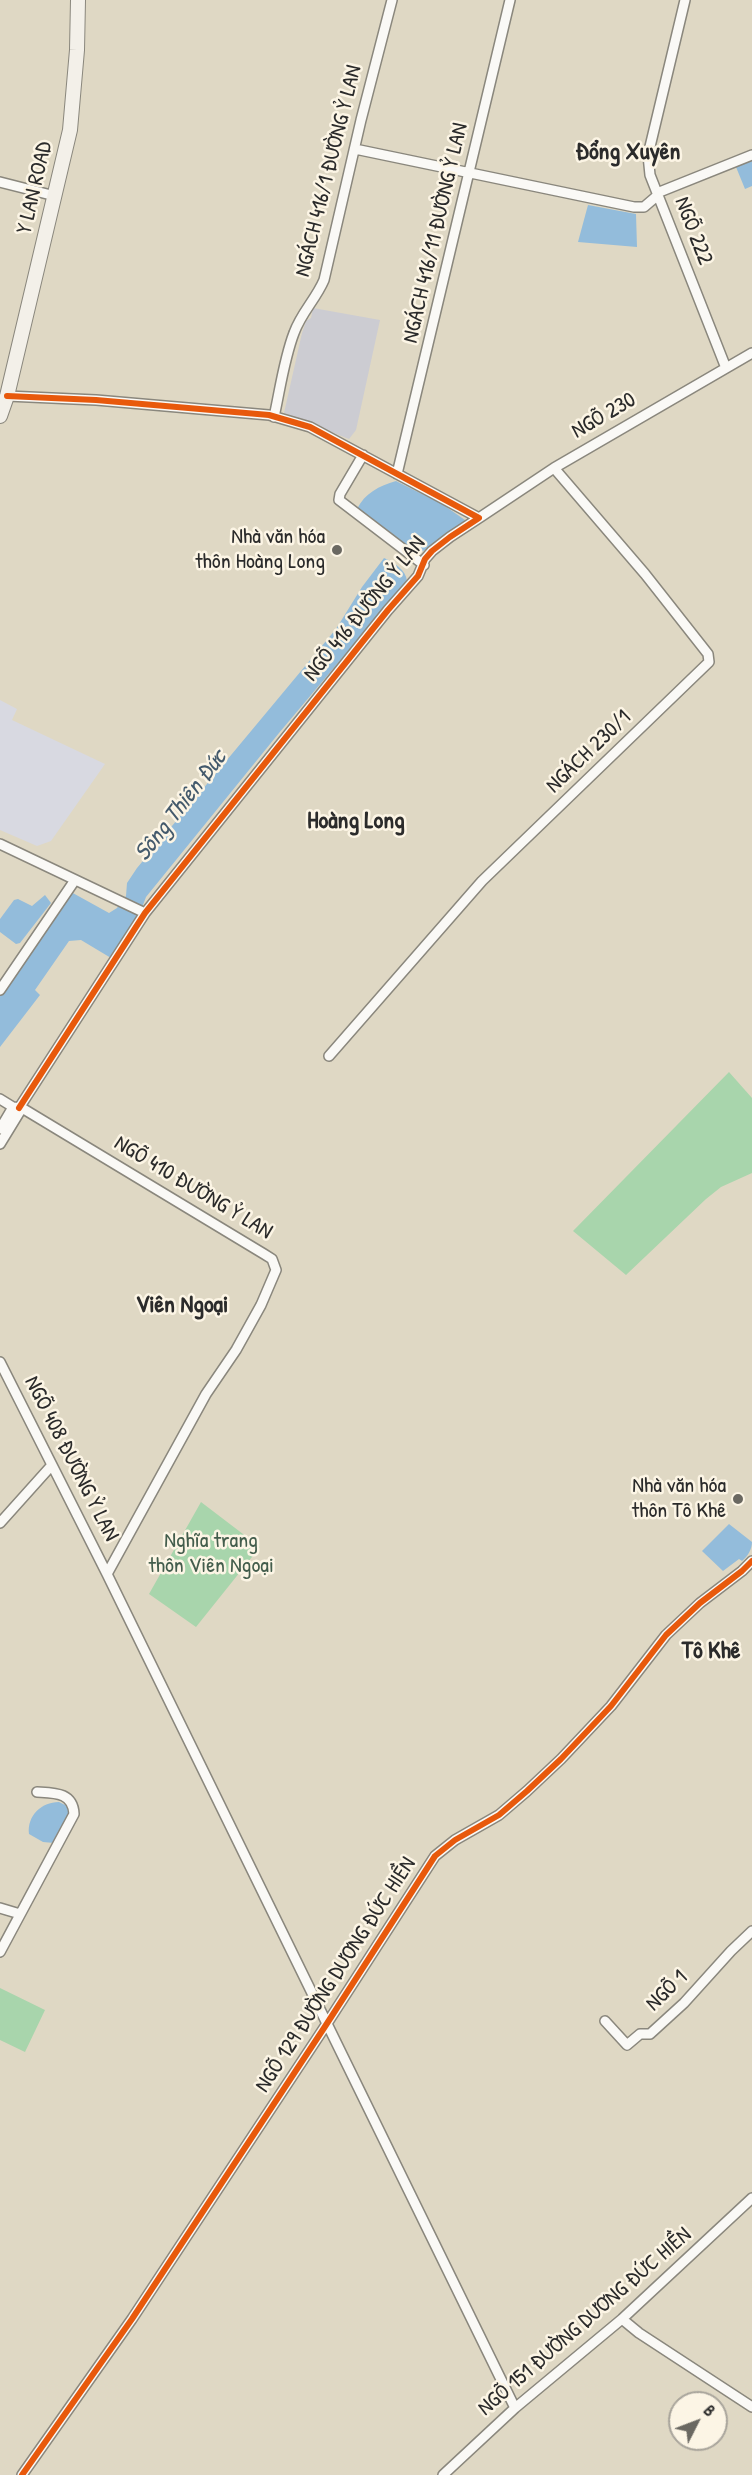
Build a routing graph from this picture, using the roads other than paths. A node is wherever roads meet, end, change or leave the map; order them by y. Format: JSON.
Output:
{"nodes":[{"id":1,"x":78,"y":0,"type":"edge"},
{"id":2,"x":392,"y":0,"type":"edge"},
{"id":3,"x":510,"y":0,"type":"edge"},
{"id":4,"x":685,"y":0,"type":"edge"},
{"id":5,"x":354,"y":149,"type":"junction"},
{"id":6,"x":752,"y":155,"type":"edge"},
{"id":7,"x":470,"y":173,"type":"junction"},
{"id":8,"x":0,"y":182,"type":"edge"},
{"id":9,"x":658,"y":194,"type":"junction"},
{"id":10,"x":55,"y":196,"type":"junction"},
{"id":11,"x":752,"y":353,"type":"edge"},
{"id":12,"x":726,"y":368,"type":"junction"},
{"id":13,"x":7,"y":396,"type":"junction"},
{"id":14,"x":0,"y":416,"type":"edge"},
{"id":15,"x":274,"y":417,"type":"junction"},
{"id":16,"x":363,"y":455,"type":"junction"},
{"id":17,"x":554,"y":468,"type":"junction"},
{"id":18,"x":397,"y":474,"type":"junction"},
{"id":19,"x":479,"y":518,"type":"junction"},
{"id":20,"x":424,"y":565,"type":"junction"},
{"id":21,"x":0,"y":844,"type":"edge"},
{"id":22,"x":75,"y":880,"type":"junction"},
{"id":23,"x":145,"y":913,"type":"junction"},
{"id":24,"x":0,"y":990,"type":"edge"},
{"id":25,"x":329,"y":1056,"type":"dead end"},
{"id":26,"x":0,"y":1099,"type":"edge"},
{"id":27,"x":18,"y":1108,"type":"junction"},
{"id":28,"x":0,"y":1129,"type":"edge"},
{"id":29,"x":0,"y":1144,"type":"edge"},
{"id":30,"x":0,"y":1362,"type":"edge"},
{"id":31,"x":52,"y":1465,"type":"junction"},
{"id":32,"x":0,"y":1523,"type":"edge"},
{"id":33,"x":752,"y":1561,"type":"edge"},
{"id":34,"x":107,"y":1574,"type":"junction"},
{"id":35,"x":36,"y":1792,"type":"dead end"},
{"id":36,"x":0,"y":1908,"type":"edge"},
{"id":37,"x":20,"y":1914,"type":"junction"},
{"id":38,"x":752,"y":1931,"type":"edge"},
{"id":39,"x":0,"y":1952,"type":"edge"},
{"id":40,"x":605,"y":2021,"type":"dead end"},
{"id":41,"x":326,"y":2025,"type":"junction"},
{"id":42,"x":752,"y":2198,"type":"edge"},
{"id":43,"x":622,"y":2319,"type":"junction"},
{"id":44,"x":752,"y":2407,"type":"edge"},
{"id":45,"x":515,"y":2408,"type":"junction"},
{"id":46,"x":22,"y":2475,"type":"edge"},
{"id":47,"x":443,"y":2475,"type":"edge"}],
"edges":[{"from":1,"to":10,"type":"main road","name":"Y LAN ROAD"},
{"from":2,"to":5,"type":"street","name":"NGÁCH 416/1 ĐƯỜNG Ỷ LAN"},
{"from":3,"to":7,"type":"street","name":"NGÁCH 416/11 ĐƯỜNG Ỷ LAN"},
{"from":4,"to":9,"type":"street","name":"NGÕ 222"},
{"from":5,"to":7,"type":"street"},
{"from":5,"to":15,"type":"street","name":"NGÁCH 416/1 ĐƯỜNG Ỷ LAN"},
{"from":6,"to":9,"type":"street"},
{"from":7,"to":9,"type":"street"},
{"from":7,"to":18,"type":"street","name":"NGÁCH 416/11 ĐƯỜNG Ỷ LAN"},
{"from":8,"to":10,"type":"street"},
{"from":9,"to":12,"type":"street","name":"NGÕ 222"},
{"from":10,"to":13,"type":"main road","name":"Y LAN ROAD"},
{"from":11,"to":12,"type":"street","name":"NGÕ 230"},
{"from":12,"to":17,"type":"street","name":"NGÕ 230"},
{"from":13,"to":14,"type":"main road","name":"Y LAN ROAD"},
{"from":13,"to":15,"type":"street"},
{"from":15,"to":16,"type":"street"},
{"from":16,"to":18,"type":"street"},
{"from":16,"to":20,"type":"street"},
{"from":17,"to":19,"type":"street","name":"NGÕ 230"},
{"from":17,"to":25,"type":"street","name":"NGÁCH 230/1"},
{"from":18,"to":19,"type":"street"},
{"from":19,"to":20,"type":"street","name":"NGÕ 416 ĐƯỜNG Ỷ LAN"},
{"from":20,"to":23,"type":"street","name":"NGÕ 416 ĐƯỜNG Ỷ LAN"},
{"from":21,"to":22,"type":"street"},
{"from":22,"to":23,"type":"street"},
{"from":22,"to":24,"type":"street"},
{"from":23,"to":27,"type":"street","name":"NGÕ 416 ĐƯỜNG Ỷ LAN"},
{"from":26,"to":27,"type":"street","name":"NGÕ 410 ĐƯỜNG Ỷ LAN"},
{"from":27,"to":28,"type":"street"},
{"from":27,"to":29,"type":"street"},
{"from":27,"to":34,"type":"street","name":"NGÕ 410 ĐƯỜNG Ỷ LAN"},
{"from":30,"to":31,"type":"street","name":"NGÕ 408 ĐƯỜNG Ỷ LAN"},
{"from":31,"to":32,"type":"street"},
{"from":31,"to":34,"type":"street","name":"NGÕ 408 ĐƯỜNG Ỷ LAN"},
{"from":33,"to":41,"type":"street","name":"NGÕ 129 ĐƯỜNG DƯƠNG ĐỨC HIỀN"},
{"from":34,"to":41,"type":"street","name":"NGÕ 408 ĐƯỜNG Ỷ LAN"},
{"from":35,"to":37,"type":"street"},
{"from":36,"to":37,"type":"street"},
{"from":37,"to":39,"type":"street"},
{"from":38,"to":40,"type":"street","name":"NGÕ 1"},
{"from":41,"to":45,"type":"street","name":"NGÕ 408 ĐƯỜNG Ỷ LAN"},
{"from":41,"to":46,"type":"street","name":"NGÕ 129 ĐƯỜNG DƯƠNG ĐỨC HIỀN"},
{"from":42,"to":43,"type":"street","name":"NGÕ 151 ĐƯỜNG DƯƠNG ĐỨC HIỀN"},
{"from":43,"to":44,"type":"street"},
{"from":43,"to":45,"type":"street","name":"NGÕ 151 ĐƯỜNG DƯƠNG ĐỨC HIỀN"},
{"from":45,"to":47,"type":"street","name":"NGÕ 151 ĐƯỜNG DƯƠNG ĐỨC HIỀN"}]}
